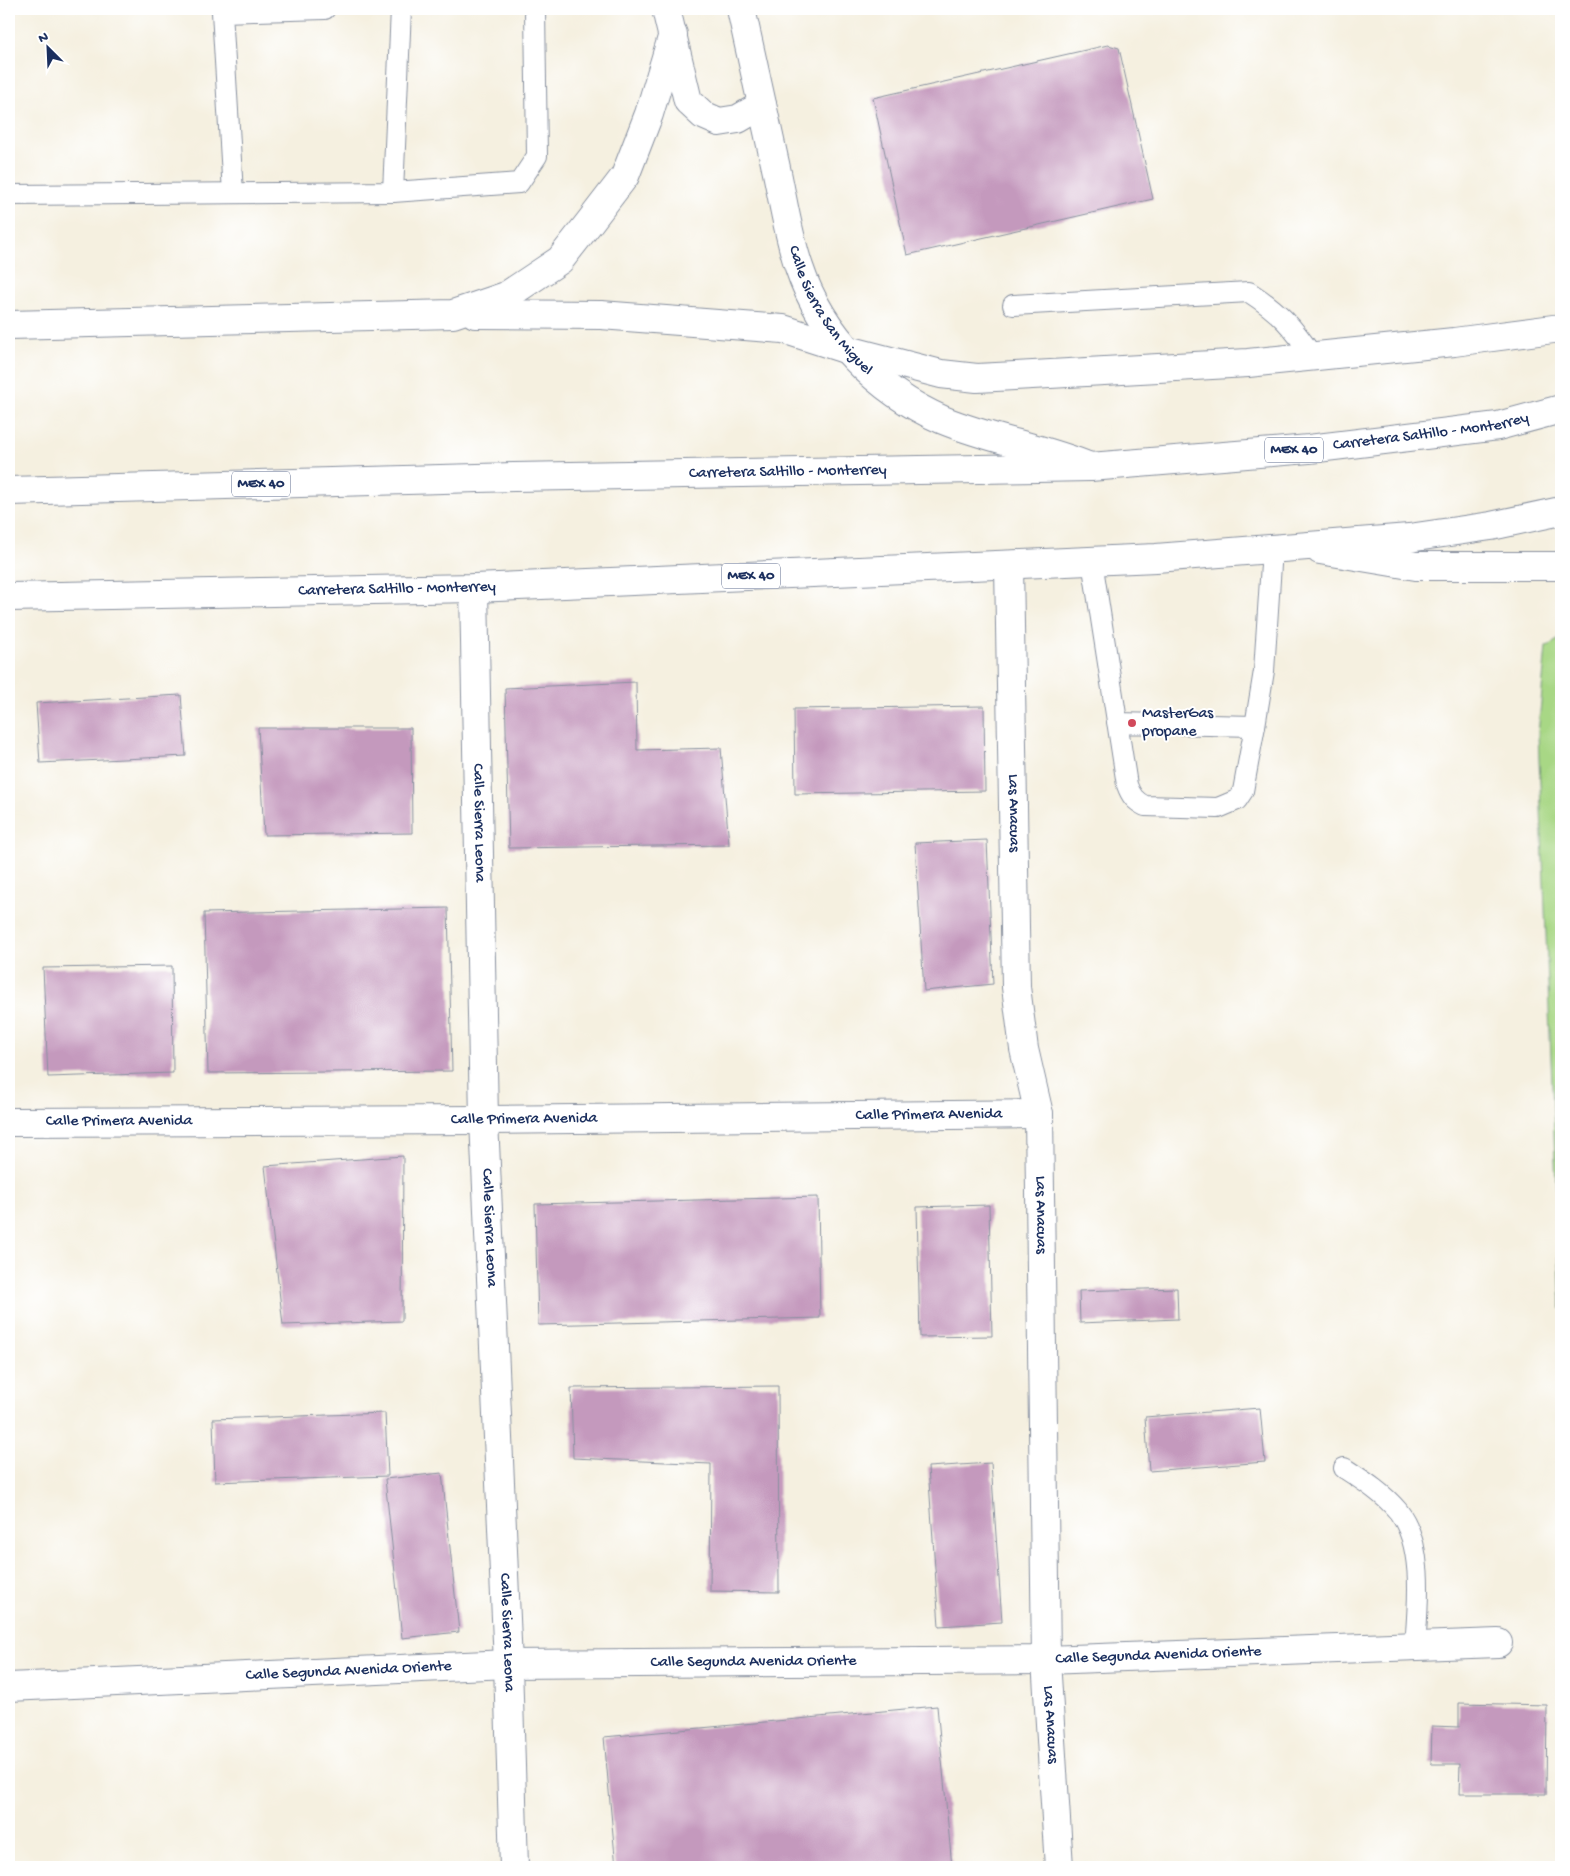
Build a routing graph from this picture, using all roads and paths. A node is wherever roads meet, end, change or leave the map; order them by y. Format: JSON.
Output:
{"nodes":[{"id":1,"x":317,"y":9,"type":"edge"},
{"id":2,"x":325,"y":9,"type":"edge"},
{"id":3,"x":401,"y":9,"type":"edge"},
{"id":4,"x":535,"y":9,"type":"edge"},
{"id":5,"x":741,"y":9,"type":"edge"},
{"id":6,"x":669,"y":21,"type":"edge"},
{"id":7,"x":762,"y":105,"type":"junction"},
{"id":8,"x":393,"y":192,"type":"junction"},
{"id":9,"x":233,"y":193,"type":"junction"},
{"id":10,"x":9,"y":195,"type":"edge"},
{"id":11,"x":1014,"y":305,"type":"dead end"},
{"id":12,"x":452,"y":314,"type":"junction"},
{"id":13,"x":9,"y":325,"type":"edge"},
{"id":14,"x":1561,"y":328,"type":"edge"},
{"id":15,"x":848,"y":350,"type":"junction"},
{"id":16,"x":1313,"y":357,"type":"junction"},
{"id":17,"x":1561,"y":389,"type":"edge"},
{"id":18,"x":1561,"y":409,"type":"edge"},
{"id":19,"x":1498,"y":426,"type":"junction"},
{"id":20,"x":1090,"y":467,"type":"junction"},
{"id":21,"x":9,"y":491,"type":"edge"},
{"id":22,"x":1561,"y":511,"type":"edge"},
{"id":23,"x":1301,"y":546,"type":"junction"},
{"id":24,"x":1272,"y":549,"type":"junction"},
{"id":25,"x":1092,"y":561,"type":"junction"},
{"id":26,"x":1008,"y":565,"type":"junction"},
{"id":27,"x":1561,"y":566,"type":"edge"},
{"id":28,"x":474,"y":588,"type":"junction"},
{"id":29,"x":9,"y":597,"type":"edge"},
{"id":30,"x":1117,"y":723,"type":"junction"},
{"id":31,"x":1255,"y":726,"type":"junction"},
{"id":32,"x":1039,"y":1114,"type":"junction"},
{"id":33,"x":484,"y":1120,"type":"junction"},
{"id":34,"x":9,"y":1122,"type":"edge"},
{"id":35,"x":1344,"y":1468,"type":"dead end"},
{"id":36,"x":1498,"y":1643,"type":"dead end"},
{"id":37,"x":1415,"y":1646,"type":"junction"},
{"id":38,"x":1046,"y":1660,"type":"junction"},
{"id":39,"x":508,"y":1664,"type":"junction"},
{"id":40,"x":9,"y":1687,"type":"edge"},
{"id":41,"x":514,"y":1867,"type":"edge"},
{"id":42,"x":1059,"y":1867,"type":"edge"}],
"edges":[{"from":1,"to":2,"type":"lane"},
{"from":1,"to":9,"type":"lane"},
{"from":3,"to":8,"type":"lane"},
{"from":4,"to":8,"type":"lane"},
{"from":5,"to":7,"type":"street","name":"Calle Sierra San Miguel"},
{"from":6,"to":7,"type":"street"},
{"from":6,"to":12,"type":"street"},
{"from":7,"to":15,"type":"street","name":"Calle Sierra San Miguel"},
{"from":8,"to":9,"type":"lane"},
{"from":9,"to":10,"type":"lane"},
{"from":11,"to":16,"type":"lane"},
{"from":12,"to":13,"type":"street"},
{"from":12,"to":15,"type":"street"},
{"from":14,"to":16,"type":"street"},
{"from":15,"to":16,"type":"street"},
{"from":15,"to":20,"type":"street","name":"Calle Sierra San Miguel"},
{"from":17,"to":19,"type":"street"},
{"from":18,"to":19,"type":"street","name":"Carretera Saltillo - Monterrey","number":"MEX 40"},
{"from":19,"to":20,"type":"street","name":"Carretera Saltillo - Monterrey","number":"MEX 40"},
{"from":20,"to":21,"type":"street","name":"Carretera Saltillo - Monterrey","number":"MEX 40"},
{"from":22,"to":23,"type":"street","name":"Carretera Saltillo - Monterrey","number":"MEX 40"},
{"from":23,"to":24,"type":"street","name":"Carretera Saltillo - Monterrey","number":"MEX 40"},
{"from":23,"to":27,"type":"street"},
{"from":24,"to":25,"type":"street","name":"Carretera Saltillo - Monterrey","number":"MEX 40"},
{"from":24,"to":31,"type":"lane"},
{"from":25,"to":26,"type":"street","name":"Carretera Saltillo - Monterrey","number":"MEX 40"},
{"from":25,"to":30,"type":"lane"},
{"from":26,"to":28,"type":"street","name":"Carretera Saltillo - Monterrey","number":"MEX 40"},
{"from":26,"to":32,"type":"street","name":"Las Anacuas"},
{"from":28,"to":29,"type":"street","name":"Carretera Saltillo - Monterrey","number":"MEX 40"},
{"from":28,"to":33,"type":"street","name":"Calle Sierra Leona"},
{"from":30,"to":31,"type":"lane"},
{"from":30,"to":31,"type":"lane"},
{"from":32,"to":33,"type":"street","name":"Calle Primera Avenida"},
{"from":32,"to":38,"type":"street","name":"Las Anacuas"},
{"from":33,"to":34,"type":"street","name":"Calle Primera Avenida"},
{"from":33,"to":39,"type":"street","name":"Calle Sierra Leona"},
{"from":35,"to":37,"type":"lane"},
{"from":36,"to":37,"type":"street","name":"Calle Segunda Avenida Oriente"},
{"from":37,"to":38,"type":"street","name":"Calle Segunda Avenida Oriente"},
{"from":38,"to":39,"type":"street","name":"Calle Segunda Avenida Oriente"},
{"from":38,"to":42,"type":"street","name":"Las Anacuas"},
{"from":39,"to":40,"type":"street","name":"Calle Segunda Avenida Oriente"},
{"from":39,"to":41,"type":"street","name":"Calle Sierra Leona"}]}
